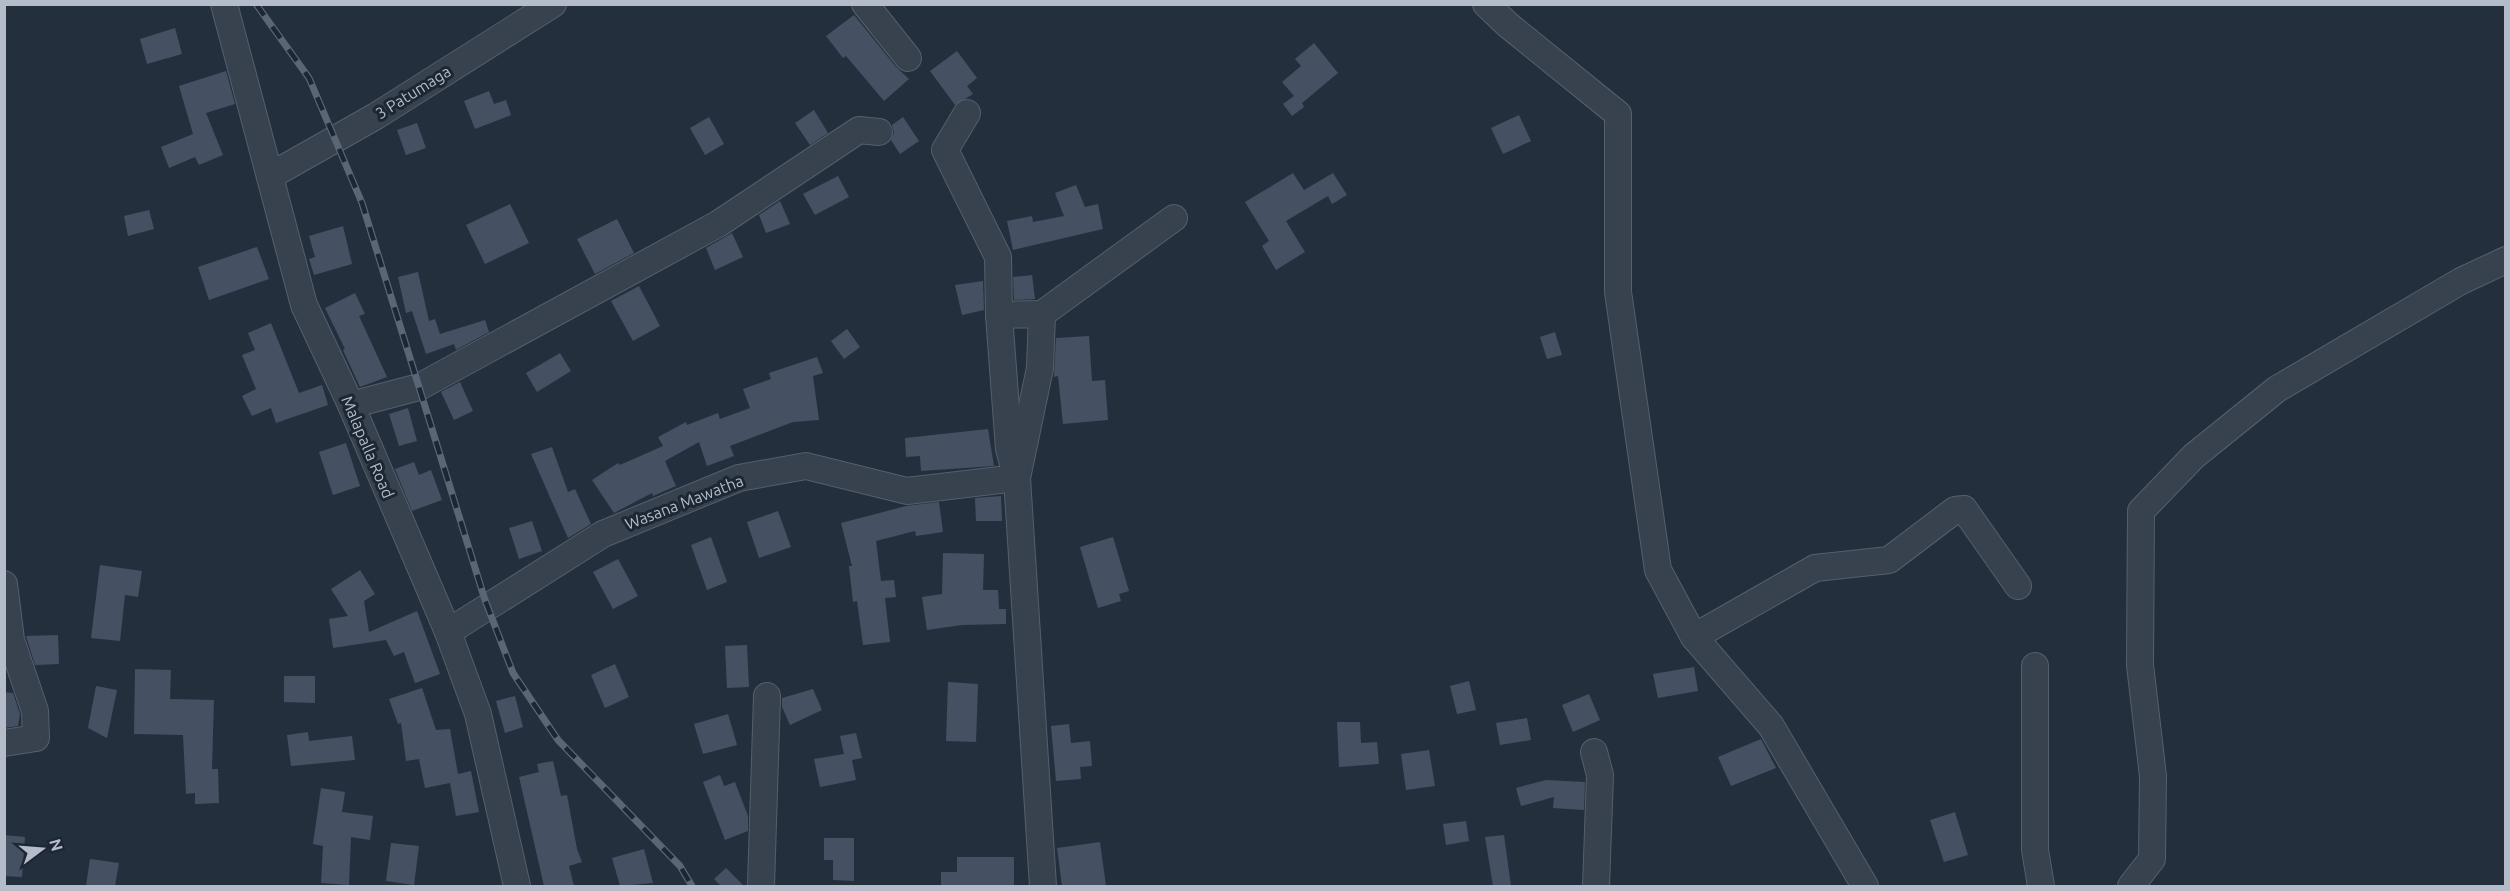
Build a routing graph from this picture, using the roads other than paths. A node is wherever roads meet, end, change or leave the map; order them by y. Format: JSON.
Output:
{"nodes":[{"id":1,"x":224,"y":4,"type":"edge"},
{"id":2,"x":553,"y":4,"type":"edge"},
{"id":3,"x":865,"y":4,"type":"edge"},
{"id":4,"x":1486,"y":4,"type":"edge"},
{"id":5,"x":908,"y":58,"type":"dead end"},
{"id":6,"x":967,"y":113,"type":"dead end"},
{"id":7,"x":879,"y":132,"type":"dead end"},
{"id":8,"x":270,"y":176,"type":"junction"},
{"id":9,"x":1174,"y":218,"type":"dead end"},
{"id":10,"x":2505,"y":260,"type":"edge"},
{"id":11,"x":1042,"y":314,"type":"junction"},
{"id":12,"x":999,"y":315,"type":"junction"},
{"id":13,"x":351,"y":405,"type":"junction"},
{"id":14,"x":1017,"y":478,"type":"junction"},
{"id":15,"x":4,"y":584,"type":"edge"},
{"id":16,"x":2018,"y":586,"type":"dead end"},
{"id":17,"x":448,"y":633,"type":"junction"},
{"id":18,"x":1694,"y":637,"type":"junction"},
{"id":19,"x":2035,"y":666,"type":"dead end"},
{"id":20,"x":767,"y":696,"type":"dead end"},
{"id":21,"x":4,"y":743,"type":"edge"},
{"id":22,"x":1594,"y":752,"type":"dead end"},
{"id":23,"x":518,"y":886,"type":"edge"},
{"id":24,"x":761,"y":886,"type":"edge"},
{"id":25,"x":1043,"y":886,"type":"edge"},
{"id":26,"x":1596,"y":886,"type":"edge"},
{"id":27,"x":1865,"y":886,"type":"edge"},
{"id":28,"x":2041,"y":886,"type":"edge"},
{"id":29,"x":2131,"y":886,"type":"edge"}],
"edges":[{"from":1,"to":8,"type":"street","name":"Malapalla Road"},
{"from":2,"to":8,"type":"street","name":"3 Patumaga"},
{"from":3,"to":5,"type":"street"},
{"from":4,"to":18,"type":"street"},
{"from":6,"to":12,"type":"street"},
{"from":7,"to":13,"type":"street"},
{"from":8,"to":13,"type":"street","name":"Malapalla Road"},
{"from":9,"to":11,"type":"street"},
{"from":10,"to":29,"type":"street"},
{"from":11,"to":12,"type":"street"},
{"from":11,"to":14,"type":"street"},
{"from":12,"to":14,"type":"street"},
{"from":13,"to":17,"type":"street","name":"Malapalla Road"},
{"from":14,"to":17,"type":"street","name":"Wasana Mawatha"},
{"from":14,"to":25,"type":"street"},
{"from":15,"to":21,"type":"street"},
{"from":16,"to":18,"type":"street"},
{"from":17,"to":23,"type":"street","name":"Malapalla Road"},
{"from":18,"to":27,"type":"street"},
{"from":19,"to":28,"type":"street"},
{"from":20,"to":24,"type":"street"},
{"from":22,"to":26,"type":"street"}]}
